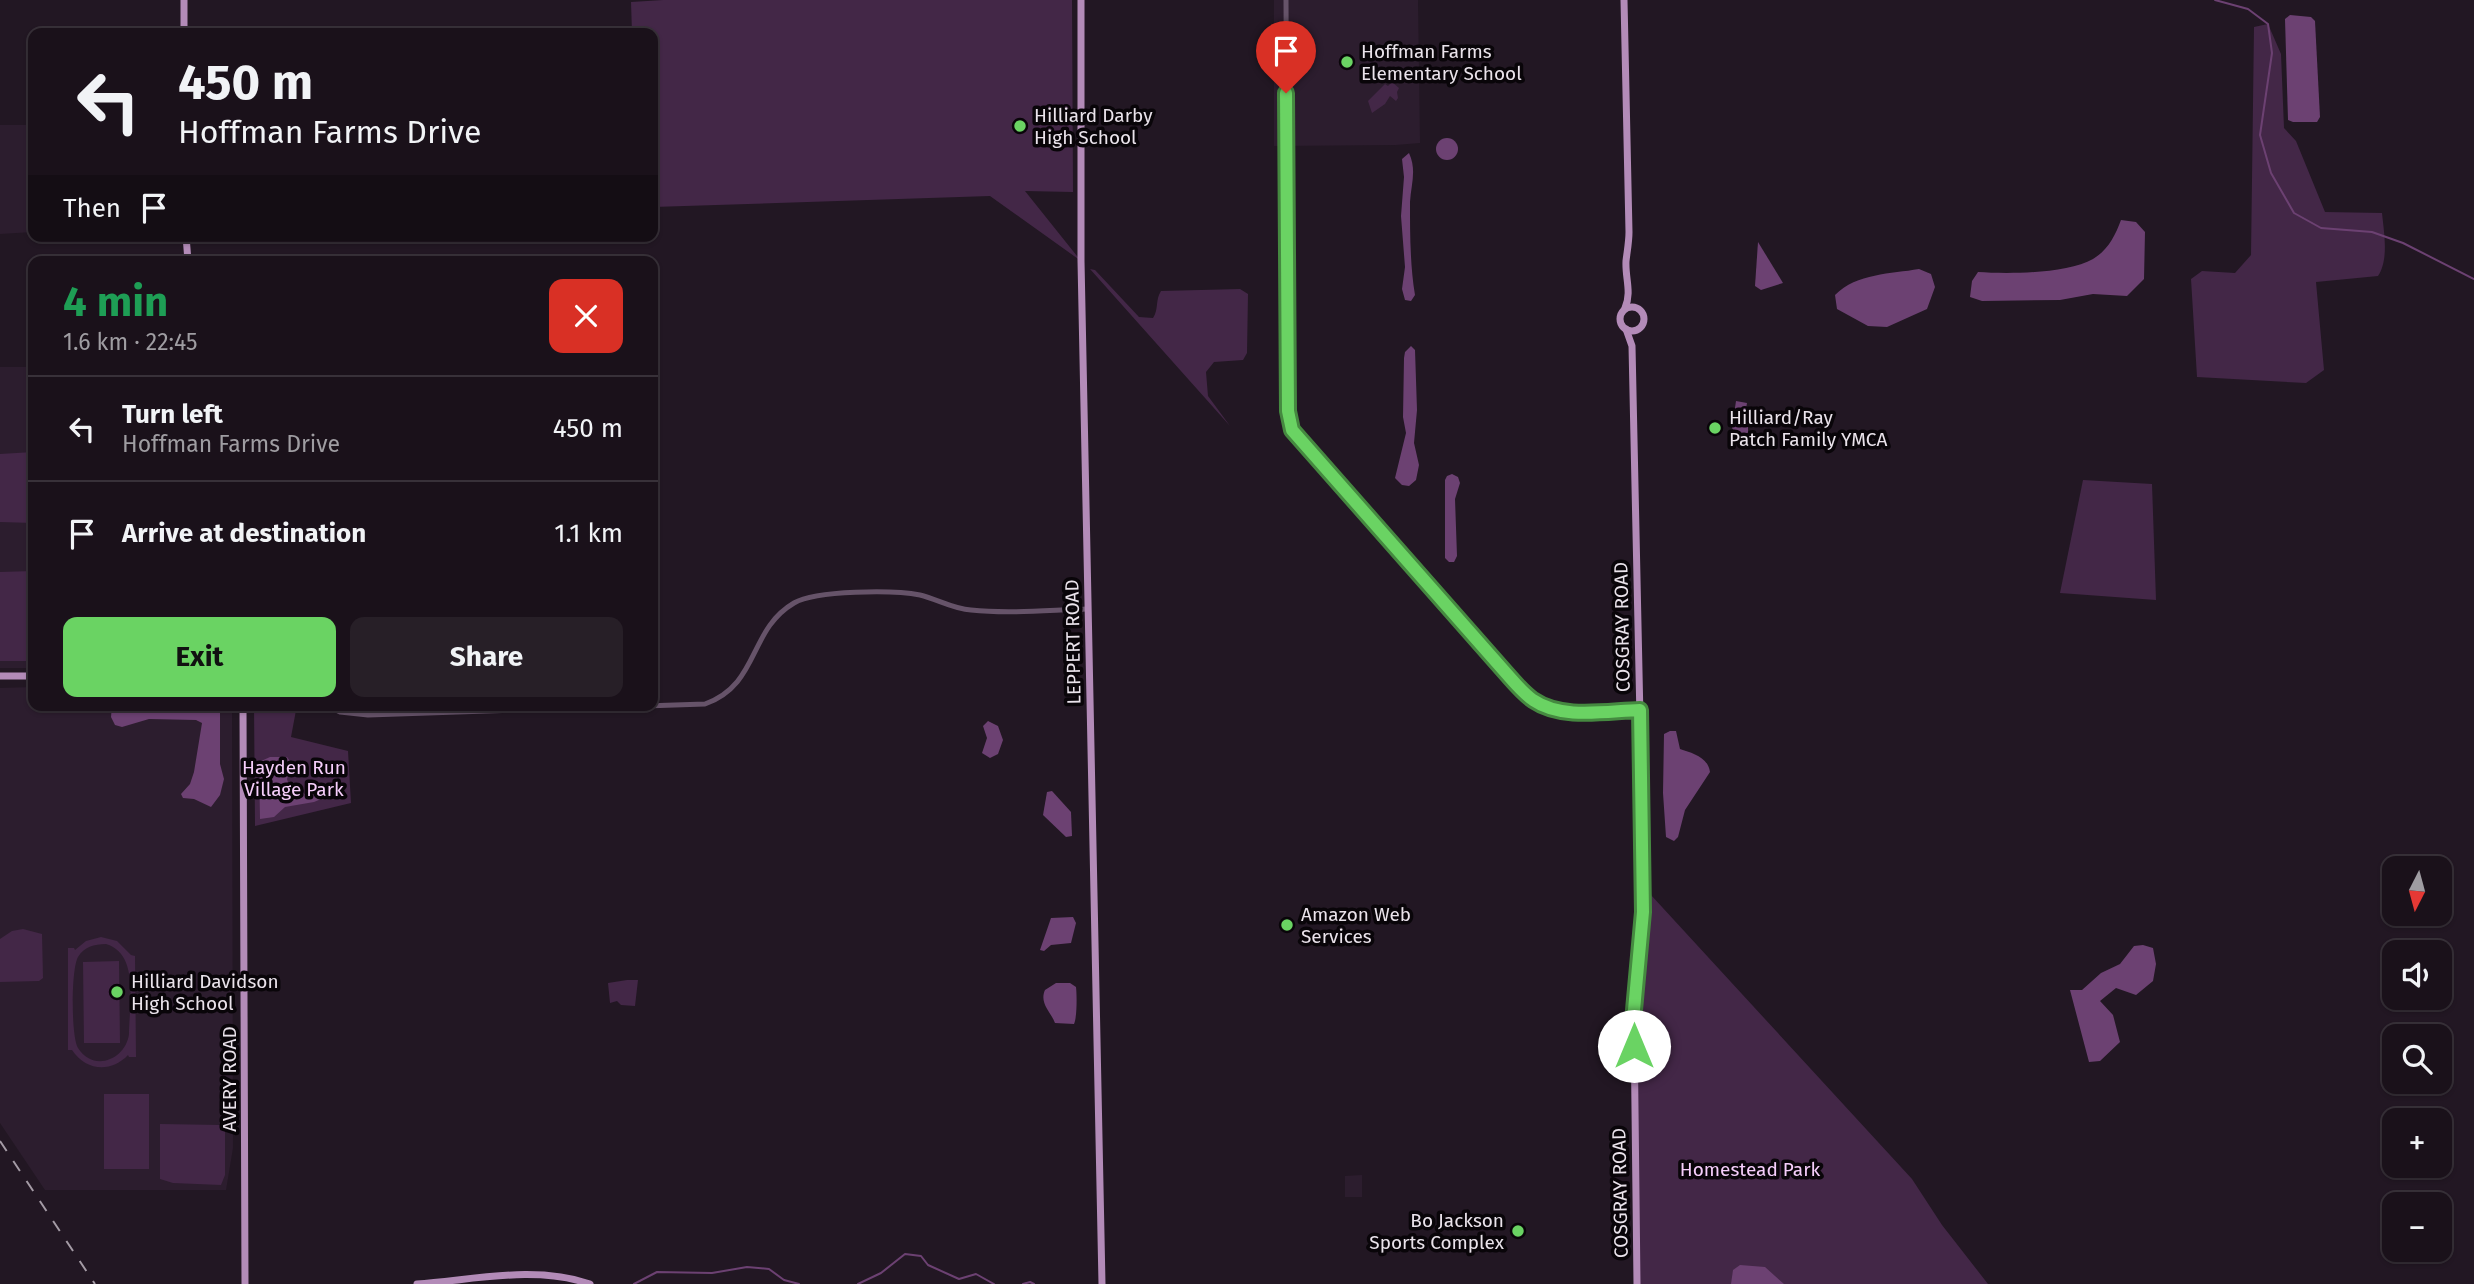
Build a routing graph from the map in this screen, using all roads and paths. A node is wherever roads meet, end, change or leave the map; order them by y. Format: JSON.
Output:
{"nodes":[{"id":1,"x":184,"y":0,"type":"edge"},
{"id":2,"x":1081,"y":0,"type":"edge"},
{"id":3,"x":1286,"y":0,"type":"edge"},
{"id":4,"x":1624,"y":0,"type":"edge"},
{"id":5,"x":184,"y":28,"type":"edge"},
{"id":6,"x":1629,"y":254,"type":"junction"},
{"id":7,"x":1625,"y":308,"type":"junction"},
{"id":8,"x":1639,"y":308,"type":"junction"},
{"id":9,"x":1626,"y":329,"type":"junction"},
{"id":10,"x":1639,"y":329,"type":"junction"},
{"id":11,"x":1632,"y":346,"type":"junction"},
{"id":12,"x":1088,"y":609,"type":"junction"},
{"id":13,"x":0,"y":676,"type":"edge"},
{"id":14,"x":28,"y":676,"type":"edge"},
{"id":15,"x":658,"y":706,"type":"edge"},
{"id":16,"x":1640,"y":710,"type":"junction"},
{"id":17,"x":243,"y":711,"type":"edge"},
{"id":18,"x":338,"y":711,"type":"edge"},
{"id":19,"x":491,"y":711,"type":"edge"},
{"id":20,"x":245,"y":1284,"type":"edge"},
{"id":21,"x":417,"y":1284,"type":"edge"},
{"id":22,"x":590,"y":1284,"type":"edge"},
{"id":23,"x":1102,"y":1284,"type":"edge"},
{"id":24,"x":1637,"y":1284,"type":"edge"}],
"edges":[{"from":1,"to":5,"type":"main road"},
{"from":2,"to":12,"type":"main road","name":"LEPPERT ROAD"},
{"from":3,"to":16,"type":"street"},
{"from":4,"to":6,"type":"main road"},
{"from":6,"to":7,"type":"main road"},
{"from":6,"to":8,"type":"main road"},
{"from":7,"to":8,"type":"main road"},
{"from":7,"to":9,"type":"main road"},
{"from":8,"to":10,"type":"main road"},
{"from":9,"to":10,"type":"main road"},
{"from":9,"to":11,"type":"main road","name":"COSGRAY ROAD"},
{"from":10,"to":11,"type":"main road","name":"COSGRAY ROAD"},
{"from":11,"to":16,"type":"main road","name":"COSGRAY ROAD"},
{"from":12,"to":15,"type":"street"},
{"from":12,"to":23,"type":"main road","name":"LEPPERT ROAD"},
{"from":13,"to":14,"type":"main road"},
{"from":16,"to":24,"type":"main road","name":"COSGRAY ROAD"},
{"from":17,"to":20,"type":"main road","name":"AVERY ROAD"},
{"from":18,"to":19,"type":"street"},
{"from":21,"to":22,"type":"main road"}]}
